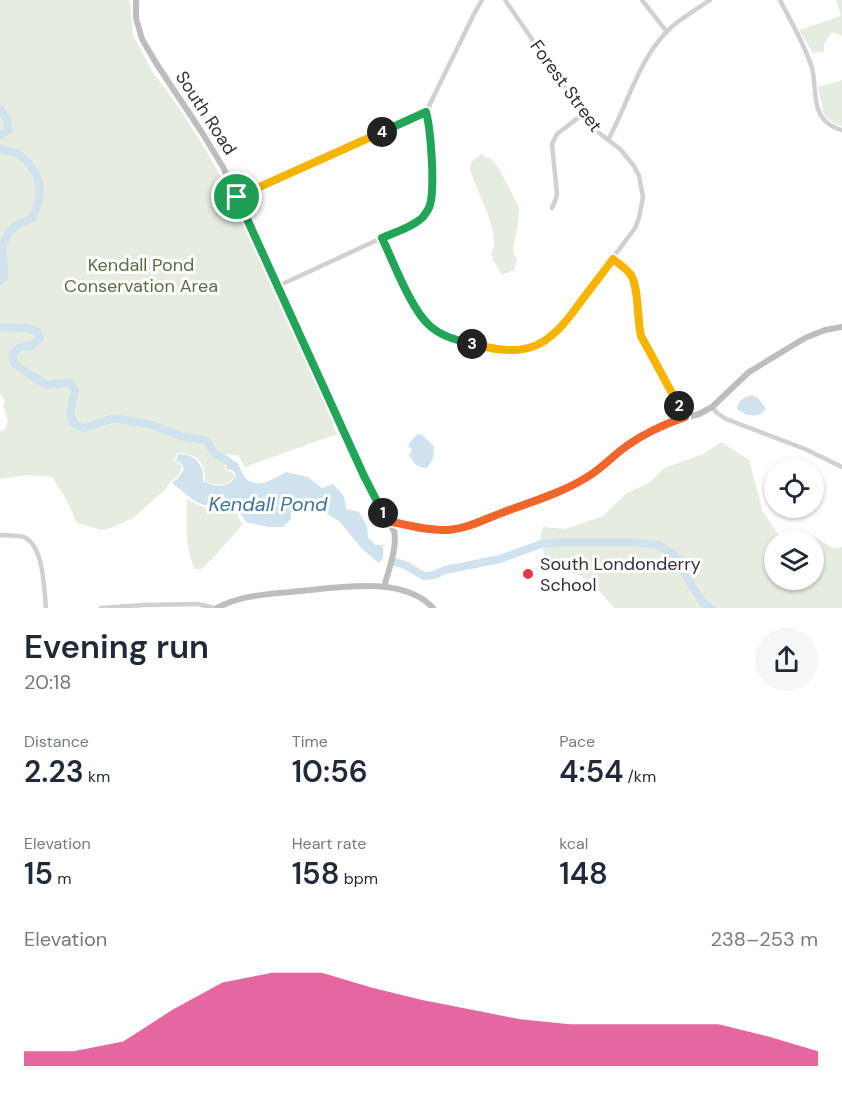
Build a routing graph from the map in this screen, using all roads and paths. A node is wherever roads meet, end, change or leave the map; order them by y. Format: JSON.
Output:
{"nodes":[{"id":1,"x":136,"y":0,"type":"edge"},
{"id":2,"x":482,"y":0,"type":"edge"},
{"id":3,"x":505,"y":0,"type":"edge"},
{"id":4,"x":642,"y":0,"type":"edge"},
{"id":5,"x":710,"y":0,"type":"edge"},
{"id":6,"x":780,"y":0,"type":"edge"},
{"id":7,"x":667,"y":32,"type":"junction"},
{"id":8,"x":426,"y":112,"type":"junction"},
{"id":9,"x":583,"y":114,"type":"junction"},
{"id":10,"x":842,"y":130,"type":"edge"},
{"id":11,"x":608,"y":140,"type":"junction"},
{"id":12,"x":237,"y":197,"type":"junction"},
{"id":13,"x":552,"y":208,"type":"dead end"},
{"id":14,"x":382,"y":238,"type":"junction"},
{"id":15,"x":613,"y":259,"type":"junction"},
{"id":16,"x":278,"y":286,"type":"junction"},
{"id":17,"x":842,"y":327,"type":"edge"},
{"id":18,"x":712,"y":407,"type":"junction"},
{"id":19,"x":685,"y":417,"type":"junction"},
{"id":20,"x":842,"y":467,"type":"edge"},
{"id":21,"x":388,"y":521,"type":"junction"},
{"id":22,"x":409,"y":526,"type":"junction"},
{"id":23,"x":0,"y":536,"type":"edge"},
{"id":24,"x":395,"y":536,"type":"junction"},
{"id":25,"x":384,"y":587,"type":"junction"},
{"id":26,"x":174,"y":606,"type":"edge"},
{"id":27,"x":46,"y":608,"type":"edge"},
{"id":28,"x":101,"y":608,"type":"edge"},
{"id":29,"x":216,"y":608,"type":"edge"},
{"id":30,"x":434,"y":608,"type":"edge"}],
"edges":[{"from":1,"to":12,"type":"street","name":"South Road"},
{"from":2,"to":8,"type":"street"},
{"from":3,"to":9,"type":"street","name":"Forest Street"},
{"from":4,"to":7,"type":"street"},
{"from":5,"to":7,"type":"street"},
{"from":6,"to":10,"type":"street"},
{"from":7,"to":11,"type":"street"},
{"from":8,"to":12,"type":"street"},
{"from":8,"to":14,"type":"street"},
{"from":9,"to":11,"type":"street","name":"Forest Street"},
{"from":9,"to":13,"type":"street"},
{"from":11,"to":15,"type":"street","name":"Forest Street"},
{"from":12,"to":16,"type":"street","name":"South Road"},
{"from":14,"to":15,"type":"street","name":"Forest Street"},
{"from":14,"to":16,"type":"street"},
{"from":15,"to":19,"type":"street"},
{"from":16,"to":21,"type":"street","name":"South Road"},
{"from":17,"to":18,"type":"street"},
{"from":18,"to":19,"type":"street"},
{"from":18,"to":20,"type":"street"},
{"from":19,"to":22,"type":"street"},
{"from":21,"to":22,"type":"street"},
{"from":21,"to":24,"type":"street","name":"South Road"},
{"from":22,"to":24,"type":"street"},
{"from":23,"to":27,"type":"street"},
{"from":24,"to":25,"type":"street"},
{"from":25,"to":29,"type":"street"},
{"from":25,"to":30,"type":"street"},
{"from":26,"to":28,"type":"street"},
{"from":26,"to":29,"type":"street"}]}
